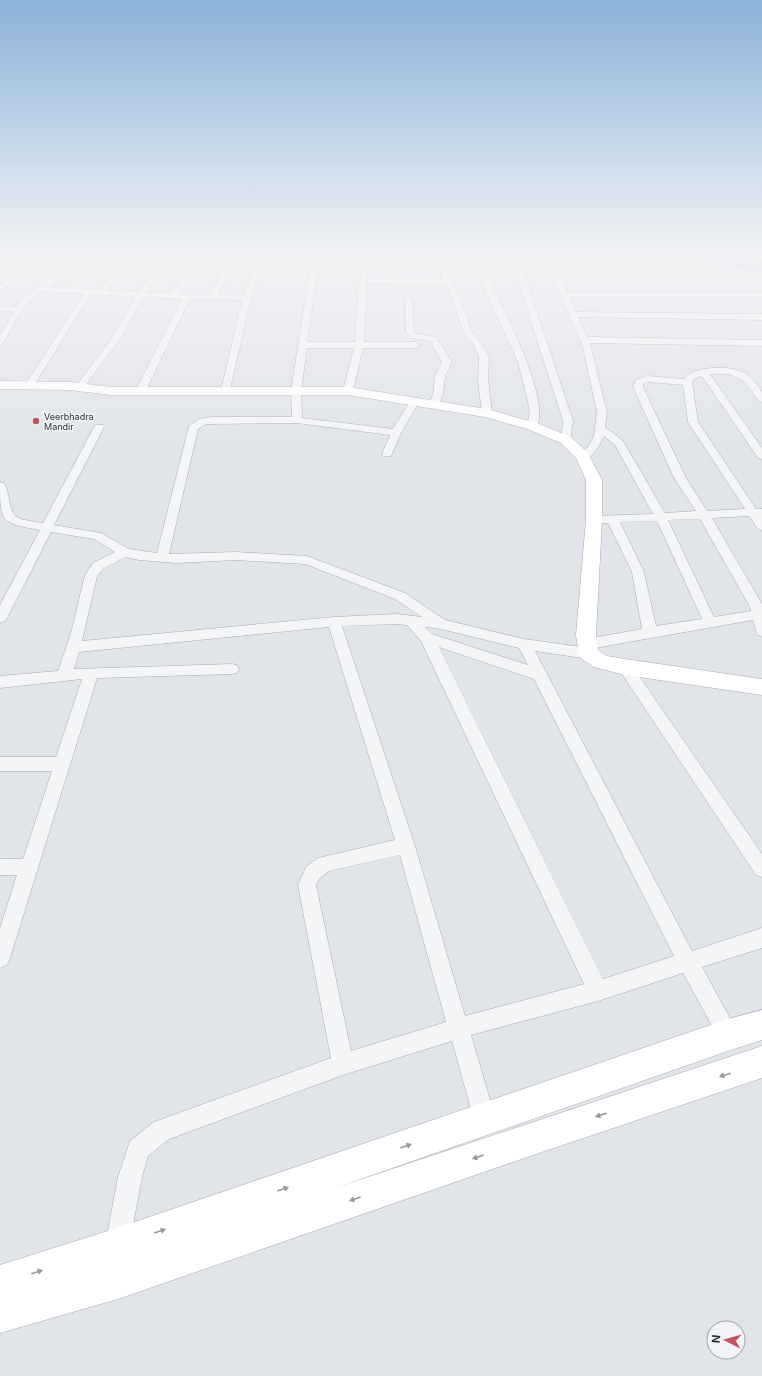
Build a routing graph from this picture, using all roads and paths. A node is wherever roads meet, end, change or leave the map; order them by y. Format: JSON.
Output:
{"nodes":[{"id":1,"x":15,"y":317,"type":"edge"},
{"id":2,"x":73,"y":317,"type":"edge"},
{"id":3,"x":128,"y":317,"type":"edge"},
{"id":4,"x":177,"y":317,"type":"edge"},
{"id":5,"x":243,"y":317,"type":"edge"},
{"id":6,"x":307,"y":317,"type":"edge"},
{"id":7,"x":361,"y":317,"type":"edge"},
{"id":8,"x":409,"y":317,"type":"edge"},
{"id":9,"x":462,"y":317,"type":"edge"},
{"id":10,"x":502,"y":317,"type":"edge"},
{"id":11,"x":534,"y":317,"type":"edge"},
{"id":12,"x":574,"y":317,"type":"edge"},
{"id":13,"x":725,"y":317,"type":"edge"},
{"id":14,"x":762,"y":318,"type":"edge"},
{"id":15,"x":584,"y":340,"type":"junction"},
{"id":16,"x":0,"y":342,"type":"edge"},
{"id":17,"x":762,"y":343,"type":"edge"},
{"id":18,"x":303,"y":345,"type":"junction"},
{"id":19,"x":359,"y":345,"type":"junction"},
{"id":20,"x":416,"y":345,"type":"dead end"},
{"id":21,"x":704,"y":372,"type":"junction"},
{"id":22,"x":687,"y":382,"type":"junction"},
{"id":23,"x":0,"y":385,"type":"edge"},
{"id":24,"x":30,"y":385,"type":"junction"},
{"id":25,"x":79,"y":388,"type":"junction"},
{"id":26,"x":141,"y":390,"type":"junction"},
{"id":27,"x":226,"y":390,"type":"junction"},
{"id":28,"x":296,"y":391,"type":"junction"},
{"id":29,"x":348,"y":391,"type":"junction"},
{"id":30,"x":762,"y":399,"type":"edge"},
{"id":31,"x":415,"y":400,"type":"junction"},
{"id":32,"x":434,"y":403,"type":"junction"},
{"id":33,"x":486,"y":413,"type":"junction"},
{"id":34,"x":297,"y":420,"type":"junction"},
{"id":35,"x":532,"y":426,"type":"junction"},
{"id":36,"x":99,"y":427,"type":"dead end"},
{"id":37,"x":600,"y":428,"type":"junction"},
{"id":38,"x":396,"y":433,"type":"junction"},
{"id":39,"x":566,"y":440,"type":"junction"},
{"id":40,"x":387,"y":454,"type":"dead end"},
{"id":41,"x":583,"y":456,"type":"junction"},
{"id":42,"x":762,"y":456,"type":"edge"},
{"id":43,"x":0,"y":485,"type":"edge"},
{"id":44,"x":758,"y":512,"type":"edge"},
{"id":45,"x":704,"y":515,"type":"junction"},
{"id":46,"x":661,"y":517,"type":"junction"},
{"id":47,"x":612,"y":519,"type":"junction"},
{"id":48,"x":594,"y":520,"type":"junction"},
{"id":49,"x":762,"y":526,"type":"edge"},
{"id":50,"x":48,"y":528,"type":"junction"},
{"id":51,"x":125,"y":552,"type":"junction"},
{"id":52,"x":162,"y":558,"type":"junction"},
{"id":53,"x":759,"y":614,"type":"junction"},
{"id":54,"x":0,"y":618,"type":"edge"},
{"id":55,"x":410,"y":620,"type":"junction"},
{"id":56,"x":334,"y":622,"type":"junction"},
{"id":57,"x":710,"y":622,"type":"junction"},
{"id":58,"x":441,"y":624,"type":"junction"},
{"id":59,"x":762,"y":631,"type":"edge"},
{"id":60,"x":650,"y":632,"type":"junction"},
{"id":61,"x":427,"y":638,"type":"junction"},
{"id":62,"x":524,"y":644,"type":"junction"},
{"id":63,"x":74,"y":647,"type":"junction"},
{"id":64,"x":587,"y":649,"type":"junction"},
{"id":65,"x":625,"y":666,"type":"junction"},
{"id":66,"x":232,"y":669,"type":"dead end"},
{"id":67,"x":91,"y":674,"type":"junction"},
{"id":68,"x":540,"y":675,"type":"junction"},
{"id":69,"x":64,"y":676,"type":"junction"},
{"id":70,"x":0,"y":682,"type":"edge"},
{"id":71,"x":762,"y":687,"type":"edge"},
{"id":72,"x":0,"y":764,"type":"edge"},
{"id":73,"x":63,"y":764,"type":"junction"},
{"id":74,"x":406,"y":846,"type":"junction"},
{"id":75,"x":30,"y":866,"type":"junction"},
{"id":76,"x":0,"y":867,"type":"edge"},
{"id":77,"x":762,"y":869,"type":"edge"},
{"id":78,"x":762,"y":938,"type":"edge"},
{"id":79,"x":0,"y":958,"type":"edge"},
{"id":80,"x":687,"y":961,"type":"junction"},
{"id":81,"x":598,"y":991,"type":"junction"},
{"id":82,"x":762,"y":1025,"type":"edge"},
{"id":83,"x":460,"y":1028,"type":"junction"},
{"id":84,"x":728,"y":1035,"type":"junction"},
{"id":85,"x":762,"y":1062,"type":"edge"},
{"id":86,"x":343,"y":1064,"type":"junction"},
{"id":87,"x":485,"y":1120,"type":"junction"},
{"id":88,"x":117,"y":1246,"type":"junction"},
{"id":89,"x":0,"y":1284,"type":"edge"},
{"id":90,"x":0,"y":1314,"type":"edge"}],
"edges":[{"from":1,"to":16,"type":"street"},
{"from":2,"to":24,"type":"street"},
{"from":3,"to":25,"type":"street"},
{"from":4,"to":26,"type":"street"},
{"from":5,"to":27,"type":"street"},
{"from":6,"to":18,"type":"street"},
{"from":7,"to":19,"type":"street"},
{"from":8,"to":32,"type":"street"},
{"from":9,"to":33,"type":"street"},
{"from":10,"to":35,"type":"street"},
{"from":11,"to":39,"type":"street"},
{"from":12,"to":15,"type":"street"},
{"from":13,"to":14,"type":"street"},
{"from":15,"to":17,"type":"street"},
{"from":15,"to":37,"type":"street"},
{"from":18,"to":19,"type":"street"},
{"from":18,"to":28,"type":"street"},
{"from":19,"to":20,"type":"street"},
{"from":19,"to":29,"type":"street"},
{"from":21,"to":22,"type":"street"},
{"from":21,"to":30,"type":"street"},
{"from":21,"to":42,"type":"street"},
{"from":22,"to":44,"type":"street"},
{"from":22,"to":45,"type":"street"},
{"from":23,"to":24,"type":"street"},
{"from":24,"to":25,"type":"street"},
{"from":25,"to":26,"type":"street"},
{"from":26,"to":27,"type":"street"},
{"from":27,"to":28,"type":"street"},
{"from":28,"to":29,"type":"street"},
{"from":28,"to":34,"type":"street"},
{"from":29,"to":31,"type":"street"},
{"from":31,"to":32,"type":"street"},
{"from":31,"to":38,"type":"street"},
{"from":32,"to":33,"type":"street"},
{"from":33,"to":35,"type":"street"},
{"from":34,"to":38,"type":"street"},
{"from":34,"to":52,"type":"street"},
{"from":35,"to":39,"type":"street"},
{"from":36,"to":50,"type":"street"},
{"from":37,"to":41,"type":"street"},
{"from":37,"to":46,"type":"street"},
{"from":38,"to":40,"type":"street"},
{"from":39,"to":41,"type":"street"},
{"from":41,"to":48,"type":"street"},
{"from":43,"to":50,"type":"street"},
{"from":44,"to":45,"type":"street"},
{"from":44,"to":49,"type":"street"},
{"from":45,"to":46,"type":"street"},
{"from":45,"to":53,"type":"street"},
{"from":46,"to":47,"type":"street"},
{"from":46,"to":57,"type":"street"},
{"from":47,"to":48,"type":"street"},
{"from":47,"to":60,"type":"street"},
{"from":48,"to":64,"type":"street"},
{"from":50,"to":51,"type":"street"},
{"from":50,"to":54,"type":"street"},
{"from":51,"to":52,"type":"street"},
{"from":51,"to":63,"type":"street"},
{"from":52,"to":58,"type":"street"},
{"from":53,"to":57,"type":"street"},
{"from":53,"to":59,"type":"street"},
{"from":55,"to":56,"type":"street"},
{"from":55,"to":58,"type":"street"},
{"from":55,"to":61,"type":"street"},
{"from":56,"to":63,"type":"street"},
{"from":56,"to":74,"type":"street"},
{"from":57,"to":60,"type":"street"},
{"from":58,"to":62,"type":"street"},
{"from":60,"to":64,"type":"street"},
{"from":61,"to":68,"type":"street"},
{"from":61,"to":81,"type":"street"},
{"from":62,"to":64,"type":"street"},
{"from":62,"to":68,"type":"street"},
{"from":63,"to":69,"type":"street"},
{"from":64,"to":65,"type":"street"},
{"from":65,"to":71,"type":"street"},
{"from":65,"to":77,"type":"street"},
{"from":66,"to":67,"type":"street"},
{"from":67,"to":69,"type":"street"},
{"from":67,"to":73,"type":"street"},
{"from":68,"to":80,"type":"street"},
{"from":69,"to":70,"type":"street"},
{"from":72,"to":73,"type":"street"},
{"from":73,"to":75,"type":"street"},
{"from":74,"to":83,"type":"street"},
{"from":74,"to":86,"type":"street"},
{"from":75,"to":76,"type":"street"},
{"from":75,"to":79,"type":"street"},
{"from":78,"to":80,"type":"street"},
{"from":80,"to":81,"type":"street"},
{"from":80,"to":84,"type":"street"},
{"from":81,"to":83,"type":"street"},
{"from":82,"to":84,"type":"main road"},
{"from":83,"to":86,"type":"street"},
{"from":83,"to":87,"type":"street"},
{"from":84,"to":87,"type":"main road"},
{"from":85,"to":90,"type":"main road","one_way":true},
{"from":86,"to":88,"type":"street"},
{"from":88,"to":87,"type":"main road","one_way":true},
{"from":89,"to":88,"type":"main road","one_way":true}]}
